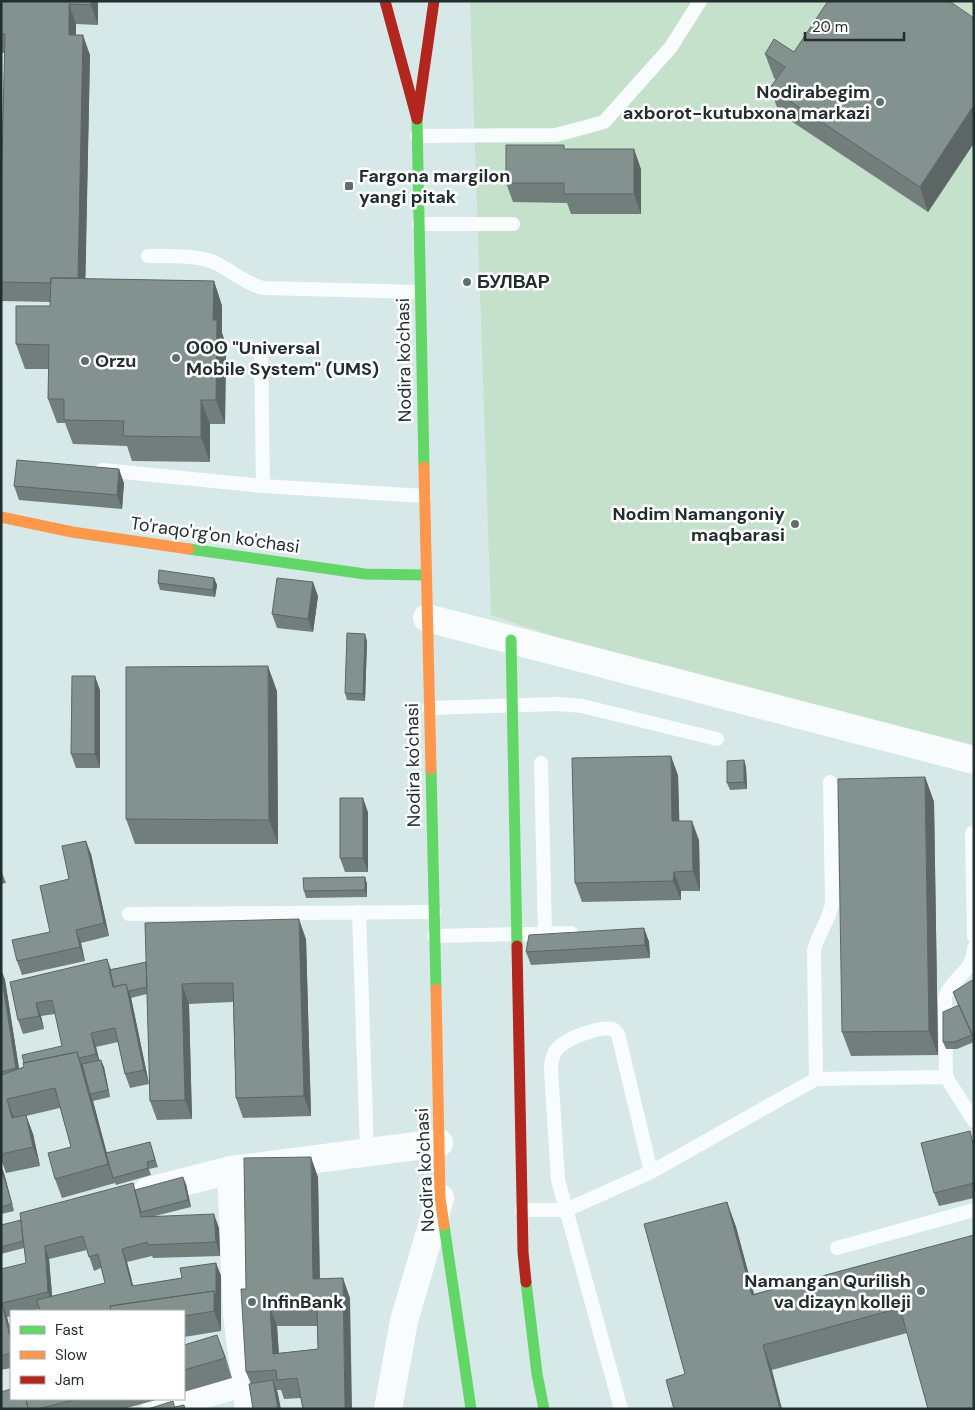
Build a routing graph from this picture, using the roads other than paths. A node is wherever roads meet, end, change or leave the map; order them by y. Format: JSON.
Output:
{"nodes":[{"id":1,"x":385,"y":1,"type":"edge"},
{"id":2,"x":434,"y":1,"type":"edge"},
{"id":3,"x":700,"y":1,"type":"edge"},
{"id":4,"x":417,"y":119,"type":"junction"},
{"id":5,"x":417,"y":136,"type":"junction"},
{"id":6,"x":419,"y":224,"type":"junction"},
{"id":7,"x":514,"y":224,"type":"dead end"},
{"id":8,"x":148,"y":256,"type":"dead end"},
{"id":9,"x":420,"y":292,"type":"junction"},
{"id":10,"x":261,"y":349,"type":"dead end"},
{"id":11,"x":89,"y":469,"type":"edge"},
{"id":12,"x":263,"y":486,"type":"junction"},
{"id":13,"x":424,"y":496,"type":"junction"},
{"id":14,"x":1,"y":517,"type":"edge"},
{"id":15,"x":425,"y":575,"type":"junction"},
{"id":16,"x":427,"y":618,"type":"junction"},
{"id":17,"x":511,"y":640,"type":"junction"},
{"id":18,"x":512,"y":706,"type":"junction"},
{"id":19,"x":429,"y":708,"type":"junction"},
{"id":20,"x":718,"y":739,"type":"dead end"},
{"id":21,"x":974,"y":760,"type":"edge"},
{"id":22,"x":541,"y":763,"type":"dead end"},
{"id":23,"x":830,"y":782,"type":"dead end"},
{"id":24,"x":972,"y":833,"type":"dead end"},
{"id":25,"x":543,"y":842,"type":"junction"},
{"id":26,"x":515,"y":843,"type":"junction"},
{"id":27,"x":359,"y":912,"type":"junction"},
{"id":28,"x":434,"y":912,"type":"junction"},
{"id":29,"x":129,"y":914,"type":"dead end"},
{"id":30,"x":585,"y":933,"type":"edge"},
{"id":31,"x":517,"y":934,"type":"junction"},
{"id":32,"x":545,"y":934,"type":"junction"},
{"id":33,"x":434,"y":936,"type":"junction"},
{"id":34,"x":974,"y":936,"type":"edge"},
{"id":35,"x":974,"y":948,"type":"edge"},
{"id":36,"x":946,"y":1077,"type":"junction"},
{"id":37,"x":816,"y":1079,"type":"junction"},
{"id":38,"x":974,"y":1121,"type":"edge"},
{"id":39,"x":439,"y":1143,"type":"junction"},
{"id":40,"x":368,"y":1152,"type":"junction"},
{"id":41,"x":231,"y":1170,"type":"junction"},
{"id":42,"x":651,"y":1172,"type":"junction"},
{"id":43,"x":125,"y":1197,"type":"edge"},
{"id":44,"x":440,"y":1198,"type":"junction"},
{"id":45,"x":522,"y":1210,"type":"junction"},
{"id":46,"x":566,"y":1210,"type":"junction"},
{"id":47,"x":974,"y":1210,"type":"edge"},
{"id":48,"x":837,"y":1248,"type":"dead end"},
{"id":49,"x":247,"y":1396,"type":"edge"},
{"id":50,"x":155,"y":1409,"type":"edge"},
{"id":51,"x":388,"y":1409,"type":"edge"},
{"id":52,"x":471,"y":1409,"type":"edge"},
{"id":53,"x":544,"y":1409,"type":"edge"},
{"id":54,"x":620,"y":1409,"type":"edge"}],
"edges":[{"from":1,"to":4,"type":"main road","name":"Nodira ko'chasi"},
{"from":2,"to":4,"type":"main road","name":"Nodira ko'chasi"},
{"from":3,"to":5,"type":"lane"},
{"from":4,"to":5,"type":"main road","name":"Nodira ko'chasi"},
{"from":5,"to":6,"type":"main road","name":"Nodira ko'chasi"},
{"from":6,"to":7,"type":"lane"},
{"from":6,"to":9,"type":"main road","name":"Nodira ko'chasi"},
{"from":8,"to":9,"type":"lane"},
{"from":9,"to":13,"type":"main road","name":"Nodira ko'chasi"},
{"from":10,"to":12,"type":"lane"},
{"from":11,"to":12,"type":"lane"},
{"from":12,"to":13,"type":"lane"},
{"from":13,"to":15,"type":"main road","name":"Nodira ko'chasi"},
{"from":14,"to":15,"type":"main road","name":"To'raqo'rg'on ko'chasi"},
{"from":15,"to":16,"type":"main road","name":"Nodira ko'chasi"},
{"from":16,"to":17,"type":"street"},
{"from":16,"to":19,"type":"main road","name":"Nodira ko'chasi"},
{"from":17,"to":18,"type":"main road"},
{"from":17,"to":21,"type":"street"},
{"from":18,"to":19,"type":"lane"},
{"from":18,"to":20,"type":"lane"},
{"from":18,"to":26,"type":"main road"},
{"from":19,"to":28,"type":"main road","name":"Nodira ko'chasi"},
{"from":22,"to":25,"type":"lane"},
{"from":23,"to":37,"type":"lane"},
{"from":24,"to":34,"type":"lane"},
{"from":25,"to":26,"type":"lane"},
{"from":25,"to":32,"type":"lane"},
{"from":26,"to":31,"type":"main road"},
{"from":27,"to":28,"type":"lane"},
{"from":27,"to":29,"type":"lane"},
{"from":27,"to":40,"type":"lane"},
{"from":28,"to":33,"type":"main road","name":"Nodira ko'chasi"},
{"from":30,"to":32,"type":"lane"},
{"from":31,"to":32,"type":"lane"},
{"from":31,"to":33,"type":"lane"},
{"from":31,"to":45,"type":"main road"},
{"from":33,"to":39,"type":"main road","name":"Nodira ko'chasi"},
{"from":35,"to":36,"type":"lane"},
{"from":36,"to":37,"type":"lane"},
{"from":36,"to":38,"type":"lane"},
{"from":37,"to":42,"type":"lane"},
{"from":39,"to":40,"type":"street"},
{"from":39,"to":44,"type":"main road","name":"Nodira ko'chasi"},
{"from":40,"to":41,"type":"street"},
{"from":41,"to":43,"type":"street"},
{"from":41,"to":49,"type":"street"},
{"from":42,"to":46,"type":"lane"},
{"from":42,"to":46,"type":"lane"},
{"from":44,"to":51,"type":"street"},
{"from":44,"to":52,"type":"main road","name":"Nodira ko'chasi"},
{"from":45,"to":46,"type":"lane"},
{"from":45,"to":53,"type":"main road"},
{"from":46,"to":54,"type":"lane"},
{"from":47,"to":48,"type":"lane"},
{"from":49,"to":50,"type":"street"}]}
